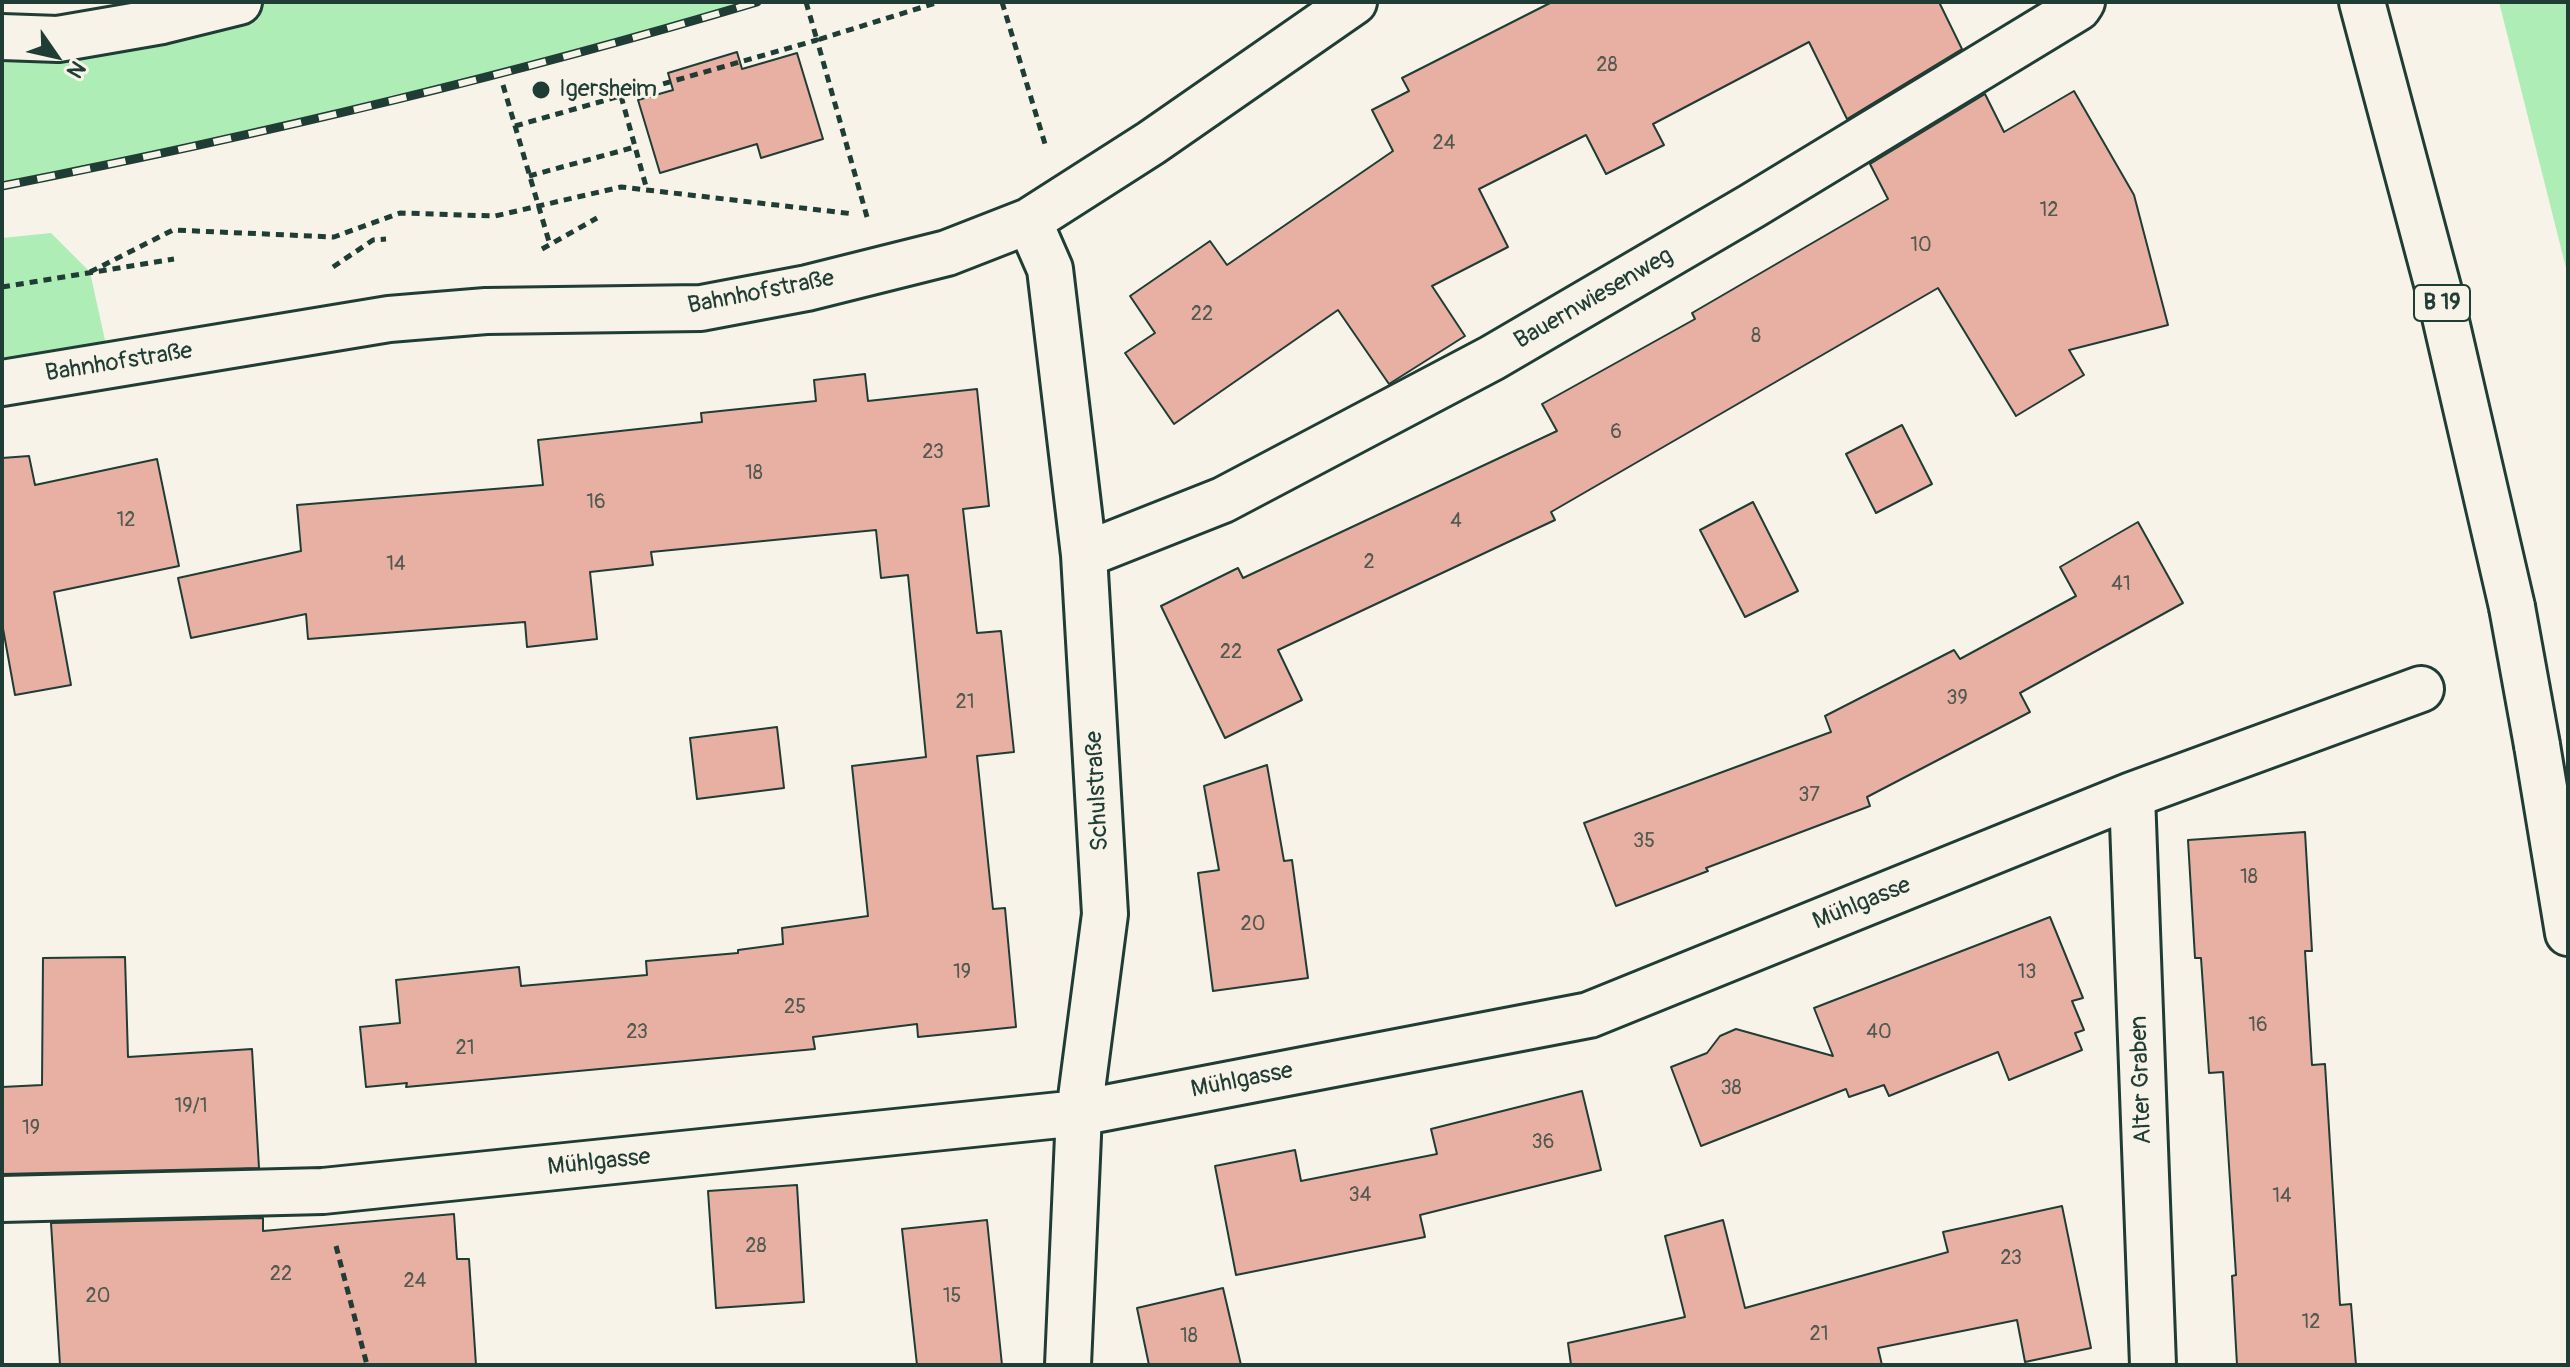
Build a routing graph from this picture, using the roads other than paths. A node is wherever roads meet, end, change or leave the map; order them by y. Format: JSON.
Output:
{"nodes":[{"id":1,"x":239,"y":2,"type":"edge"},
{"id":2,"x":1354,"y":2,"type":"edge"},
{"id":3,"x":2082,"y":2,"type":"edge"},
{"id":4,"x":2362,"y":2,"type":"edge"},
{"id":5,"x":2,"y":37,"type":"edge"},
{"id":6,"x":1029,"y":221,"type":"junction"},
{"id":7,"x":2,"y":383,"type":"edge"},
{"id":8,"x":1084,"y":555,"type":"junction"},
{"id":9,"x":2421,"y":689,"type":"dead end"},
{"id":10,"x":2132,"y":795,"type":"junction"},
{"id":11,"x":2568,"y":933,"type":"edge"},
{"id":12,"x":1079,"y":1113,"type":"junction"},
{"id":13,"x":2,"y":1199,"type":"edge"},
{"id":14,"x":1068,"y":1365,"type":"edge"},
{"id":15,"x":2153,"y":1365,"type":"edge"}],
"edges":[{"from":1,"to":5,"type":"street"},
{"from":2,"to":6,"type":"street","name":"Bahnhofstraße"},
{"from":3,"to":8,"type":"street","name":"Bauernwiesenweg"},
{"from":4,"to":11,"type":"street","number":"B 19","bridge":true},
{"from":6,"to":7,"type":"street","name":"Bahnhofstraße"},
{"from":6,"to":8,"type":"street","name":"Schulstraße"},
{"from":8,"to":12,"type":"street","name":"Schulstraße"},
{"from":9,"to":10,"type":"street","name":"Mühlgasse"},
{"from":10,"to":12,"type":"street","name":"Mühlgasse"},
{"from":10,"to":15,"type":"street","name":"Alter Graben"},
{"from":12,"to":13,"type":"street","name":"Mühlgasse"},
{"from":12,"to":14,"type":"street","name":"Schulstraße"}]}
